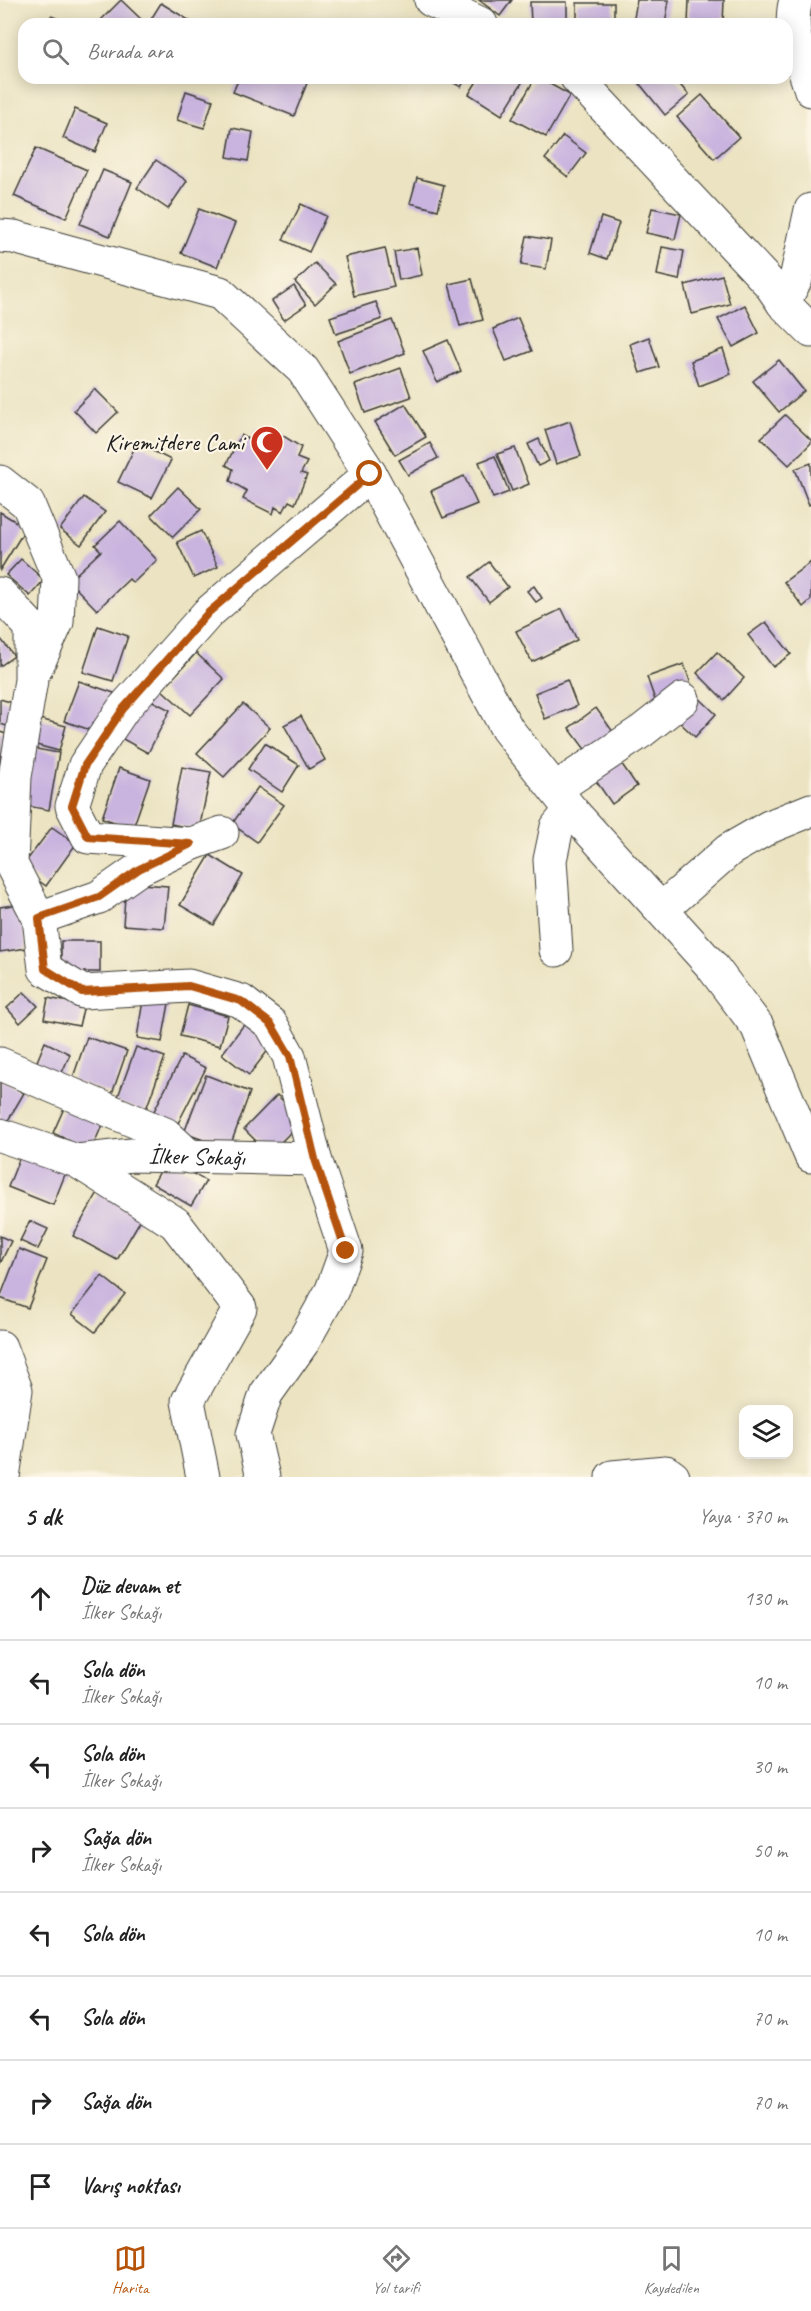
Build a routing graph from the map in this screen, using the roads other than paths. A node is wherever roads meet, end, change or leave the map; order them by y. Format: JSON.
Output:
{"nodes":[{"id":1,"x":431,"y":0,"type":"edge"},
{"id":2,"x":796,"y":0,"type":"edge"},
{"id":3,"x":468,"y":18,"type":"edge"},
{"id":4,"x":793,"y":18,"type":"edge"},
{"id":5,"x":793,"y":31,"type":"edge"},
{"id":6,"x":583,"y":84,"type":"edge"},
{"id":7,"x":811,"y":90,"type":"edge"},
{"id":8,"x":811,"y":210,"type":"edge"},
{"id":9,"x":5,"y":232,"type":"edge"},
{"id":10,"x":783,"y":303,"type":"junction"},
{"id":11,"x":811,"y":331,"type":"edge"},
{"id":12,"x":370,"y":474,"type":"junction"},
{"id":13,"x":0,"y":482,"type":"edge"},
{"id":14,"x":0,"y":594,"type":"edge"},
{"id":15,"x":31,"y":680,"type":"junction"},
{"id":16,"x":683,"y":699,"type":"dead end"},
{"id":17,"x":563,"y":799,"type":"junction"},
{"id":18,"x":811,"y":810,"type":"edge"},
{"id":19,"x":222,"y":833,"type":"dead end"},
{"id":20,"x":191,"y":844,"type":"junction"},
{"id":21,"x":662,"y":909,"type":"junction"},
{"id":22,"x":39,"y":918,"type":"junction"},
{"id":23,"x":556,"y":950,"type":"dead end"},
{"id":24,"x":0,"y":1064,"type":"edge"},
{"id":25,"x":0,"y":1135,"type":"edge"},
{"id":26,"x":811,"y":1156,"type":"edge"},
{"id":27,"x":190,"y":1157,"type":"junction"},
{"id":28,"x":315,"y":1159,"type":"junction"},
{"id":29,"x":77,"y":1161,"type":"junction"},
{"id":30,"x":0,"y":1347,"type":"edge"},
{"id":31,"x":3,"y":1477,"type":"edge"},
{"id":32,"x":203,"y":1477,"type":"edge"},
{"id":33,"x":263,"y":1477,"type":"edge"},
{"id":34,"x":612,"y":1477,"type":"edge"},
{"id":35,"x":673,"y":1477,"type":"edge"}],
"edges":[{"from":1,"to":3,"type":"street"},
{"from":2,"to":4,"type":"street"},
{"from":5,"to":7,"type":"street"},
{"from":6,"to":10,"type":"street"},
{"from":8,"to":10,"type":"street"},
{"from":9,"to":12,"type":"street"},
{"from":10,"to":11,"type":"street"},
{"from":12,"to":17,"type":"street"},
{"from":12,"to":20,"type":"street"},
{"from":13,"to":15,"type":"street"},
{"from":14,"to":15,"type":"street"},
{"from":15,"to":22,"type":"street"},
{"from":16,"to":17,"type":"street"},
{"from":17,"to":21,"type":"street"},
{"from":17,"to":23,"type":"street"},
{"from":18,"to":21,"type":"street"},
{"from":19,"to":20,"type":"street"},
{"from":20,"to":22,"type":"street"},
{"from":21,"to":26,"type":"street"},
{"from":22,"to":28,"type":"street"},
{"from":24,"to":27,"type":"street"},
{"from":25,"to":29,"type":"street"},
{"from":27,"to":28,"type":"street","name":"İlker Sokağı"},
{"from":27,"to":29,"type":"street","name":"İlker Sokağı"},
{"from":28,"to":33,"type":"street"},
{"from":29,"to":32,"type":"street"},
{"from":30,"to":31,"type":"street"},
{"from":34,"to":35,"type":"street"}]}
